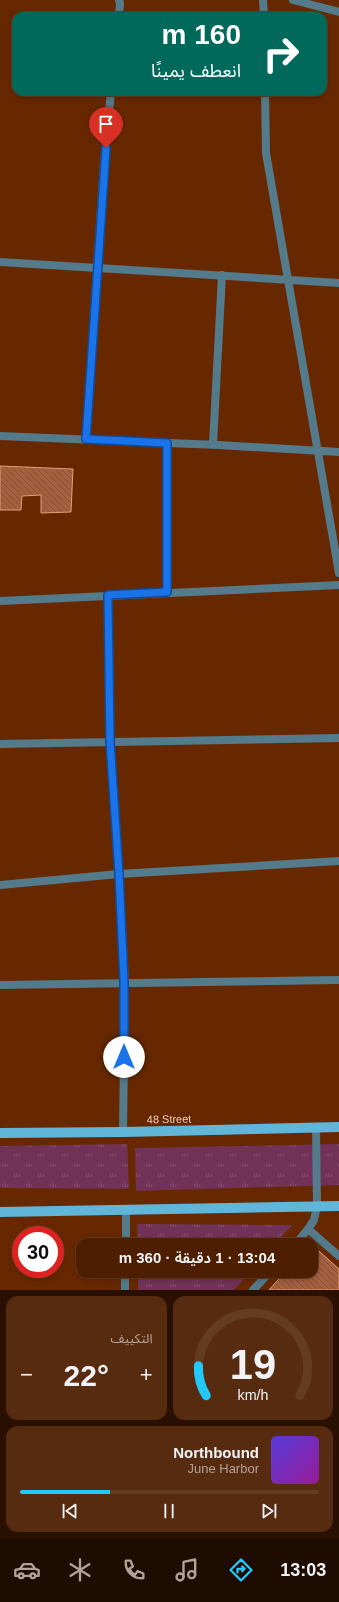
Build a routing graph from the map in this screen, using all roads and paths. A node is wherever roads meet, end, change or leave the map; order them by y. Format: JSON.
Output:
{"nodes":[{"id":1,"x":119,"y":0,"type":"edge"},
{"id":2,"x":263,"y":0,"type":"edge"},
{"id":3,"x":293,"y":0,"type":"edge"},
{"id":4,"x":119,"y":12,"type":"edge"},
{"id":5,"x":264,"y":12,"type":"edge"},
{"id":6,"x":339,"y":12,"type":"edge"},
{"id":7,"x":111,"y":96,"type":"edge"},
{"id":8,"x":265,"y":96,"type":"edge"},
{"id":9,"x":0,"y":262,"type":"edge"},
{"id":10,"x":98,"y":268,"type":"junction"},
{"id":11,"x":222,"y":275,"type":"junction"},
{"id":12,"x":288,"y":280,"type":"junction"},
{"id":13,"x":339,"y":283,"type":"edge"},
{"id":14,"x":0,"y":436,"type":"edge"},
{"id":15,"x":86,"y":439,"type":"junction"},
{"id":16,"x":167,"y":443,"type":"junction"},
{"id":17,"x":213,"y":444,"type":"junction"},
{"id":18,"x":318,"y":450,"type":"junction"},
{"id":19,"x":339,"y":452,"type":"edge"},
{"id":20,"x":339,"y":573,"type":"edge"},
{"id":21,"x":339,"y":585,"type":"edge"},
{"id":22,"x":167,"y":592,"type":"junction"},
{"id":23,"x":108,"y":595,"type":"junction"},
{"id":24,"x":0,"y":601,"type":"edge"},
{"id":25,"x":339,"y":738,"type":"edge"},
{"id":26,"x":110,"y":741,"type":"junction"},
{"id":27,"x":0,"y":744,"type":"edge"},
{"id":28,"x":339,"y":861,"type":"edge"},
{"id":29,"x":119,"y":874,"type":"junction"},
{"id":30,"x":0,"y":885,"type":"edge"},
{"id":31,"x":339,"y":980,"type":"edge"},
{"id":32,"x":124,"y":982,"type":"junction"},
{"id":33,"x":0,"y":985,"type":"edge"},
{"id":34,"x":339,"y":1126,"type":"edge"},
{"id":35,"x":316,"y":1127,"type":"junction"},
{"id":36,"x":123,"y":1132,"type":"junction"},
{"id":37,"x":0,"y":1133,"type":"edge"},
{"id":38,"x":317,"y":1206,"type":"junction"},
{"id":39,"x":339,"y":1206,"type":"edge"},
{"id":40,"x":126,"y":1210,"type":"junction"},
{"id":41,"x":0,"y":1212,"type":"edge"},
{"id":42,"x":308,"y":1229,"type":"junction"},
{"id":43,"x":126,"y":1238,"type":"edge"},
{"id":44,"x":301,"y":1238,"type":"edge"},
{"id":45,"x":339,"y":1256,"type":"edge"},
{"id":46,"x":125,"y":1278,"type":"edge"},
{"id":47,"x":264,"y":1278,"type":"edge"},
{"id":48,"x":125,"y":1290,"type":"edge"},
{"id":49,"x":253,"y":1290,"type":"edge"}],
"edges":[{"from":1,"to":4,"type":"street"},
{"from":2,"to":5,"type":"street"},
{"from":3,"to":6,"type":"street"},
{"from":7,"to":10,"type":"street"},
{"from":8,"to":12,"type":"street"},
{"from":9,"to":10,"type":"street"},
{"from":10,"to":11,"type":"street"},
{"from":10,"to":15,"type":"street"},
{"from":11,"to":12,"type":"street"},
{"from":11,"to":17,"type":"street"},
{"from":12,"to":13,"type":"street"},
{"from":12,"to":18,"type":"street"},
{"from":14,"to":15,"type":"street"},
{"from":15,"to":16,"type":"street"},
{"from":16,"to":17,"type":"street"},
{"from":16,"to":22,"type":"street"},
{"from":17,"to":18,"type":"street"},
{"from":18,"to":19,"type":"street"},
{"from":18,"to":20,"type":"street"},
{"from":21,"to":22,"type":"street"},
{"from":22,"to":23,"type":"street"},
{"from":23,"to":24,"type":"street"},
{"from":23,"to":26,"type":"street"},
{"from":25,"to":26,"type":"street"},
{"from":26,"to":27,"type":"street"},
{"from":26,"to":29,"type":"street"},
{"from":28,"to":29,"type":"street"},
{"from":29,"to":30,"type":"street"},
{"from":29,"to":32,"type":"street"},
{"from":31,"to":32,"type":"street"},
{"from":32,"to":33,"type":"street"},
{"from":32,"to":36,"type":"street"},
{"from":34,"to":35,"type":"main road","name":"48 Street"},
{"from":35,"to":36,"type":"main road","name":"48 Street"},
{"from":35,"to":38,"type":"street"},
{"from":36,"to":37,"type":"main road","name":"48 Street"},
{"from":38,"to":39,"type":"main road"},
{"from":38,"to":40,"type":"main road"},
{"from":38,"to":42,"type":"street"},
{"from":40,"to":41,"type":"main road"},
{"from":40,"to":43,"type":"street"},
{"from":42,"to":44,"type":"street"},
{"from":42,"to":45,"type":"street"},
{"from":46,"to":48,"type":"street"},
{"from":47,"to":49,"type":"street"}]}
